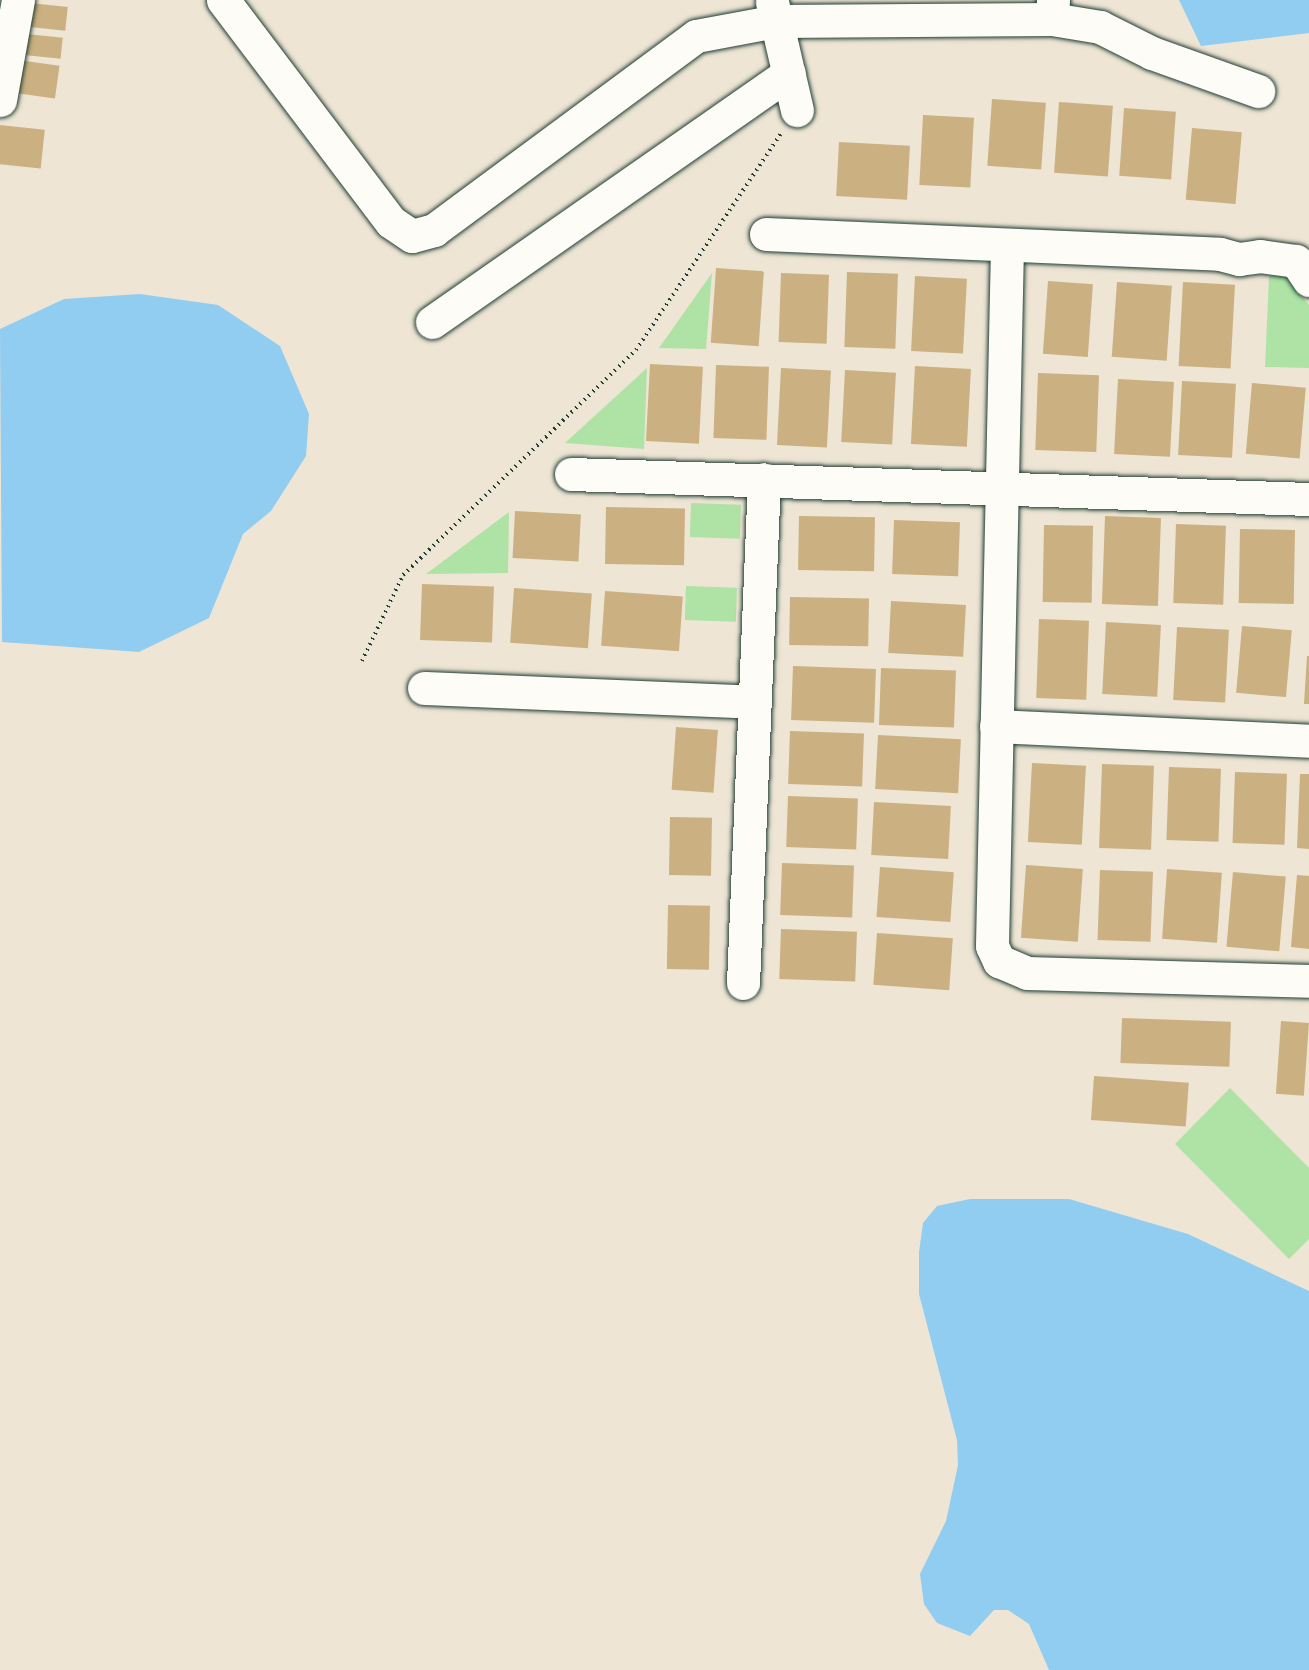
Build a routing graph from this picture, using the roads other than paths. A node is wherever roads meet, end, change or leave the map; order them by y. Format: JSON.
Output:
{"nodes":[{"id":1,"x":18,"y":0,"type":"edge"},
{"id":2,"x":223,"y":0,"type":"edge"},
{"id":3,"x":774,"y":10,"type":"edge"},
{"id":4,"x":1052,"y":10,"type":"edge"},
{"id":5,"x":6,"y":34,"type":"edge"},
{"id":6,"x":789,"y":73,"type":"junction"},
{"id":7,"x":1258,"y":91,"type":"dead end"},
{"id":8,"x":0,"y":100,"type":"edge"},
{"id":9,"x":797,"y":110,"type":"road end"},
{"id":10,"x":766,"y":234,"type":"dead end"},
{"id":11,"x":1007,"y":246,"type":"junction"},
{"id":12,"x":1309,"y":280,"type":"edge"},
{"id":13,"x":432,"y":322,"type":"dead end"},
{"id":14,"x":571,"y":474,"type":"dead end"},
{"id":15,"x":764,"y":479,"type":"junction"},
{"id":16,"x":1001,"y":488,"type":"junction"},
{"id":17,"x":1309,"y":499,"type":"edge"},
{"id":18,"x":424,"y":688,"type":"dead end"},
{"id":19,"x":755,"y":702,"type":"junction"},
{"id":20,"x":996,"y":726,"type":"junction"},
{"id":21,"x":1309,"y":741,"type":"edge"},
{"id":22,"x":1309,"y":981,"type":"edge"},
{"id":23,"x":743,"y":984,"type":"dead end"}],
"edges":[{"from":1,"to":5,"type":"street"},
{"from":2,"to":3,"type":"street"},
{"from":3,"to":4,"type":"street"},
{"from":3,"to":6,"type":"street"},
{"from":4,"to":7,"type":"street"},
{"from":5,"to":8,"type":"street"},
{"from":6,"to":9,"type":"street"},
{"from":6,"to":13,"type":"street"},
{"from":10,"to":11,"type":"street"},
{"from":11,"to":12,"type":"street"},
{"from":11,"to":16,"type":"street"},
{"from":14,"to":15,"type":"street"},
{"from":15,"to":16,"type":"street"},
{"from":15,"to":19,"type":"street"},
{"from":16,"to":17,"type":"street"},
{"from":16,"to":20,"type":"street"},
{"from":18,"to":19,"type":"street"},
{"from":19,"to":23,"type":"street"},
{"from":20,"to":21,"type":"street"},
{"from":20,"to":22,"type":"street"}]}
